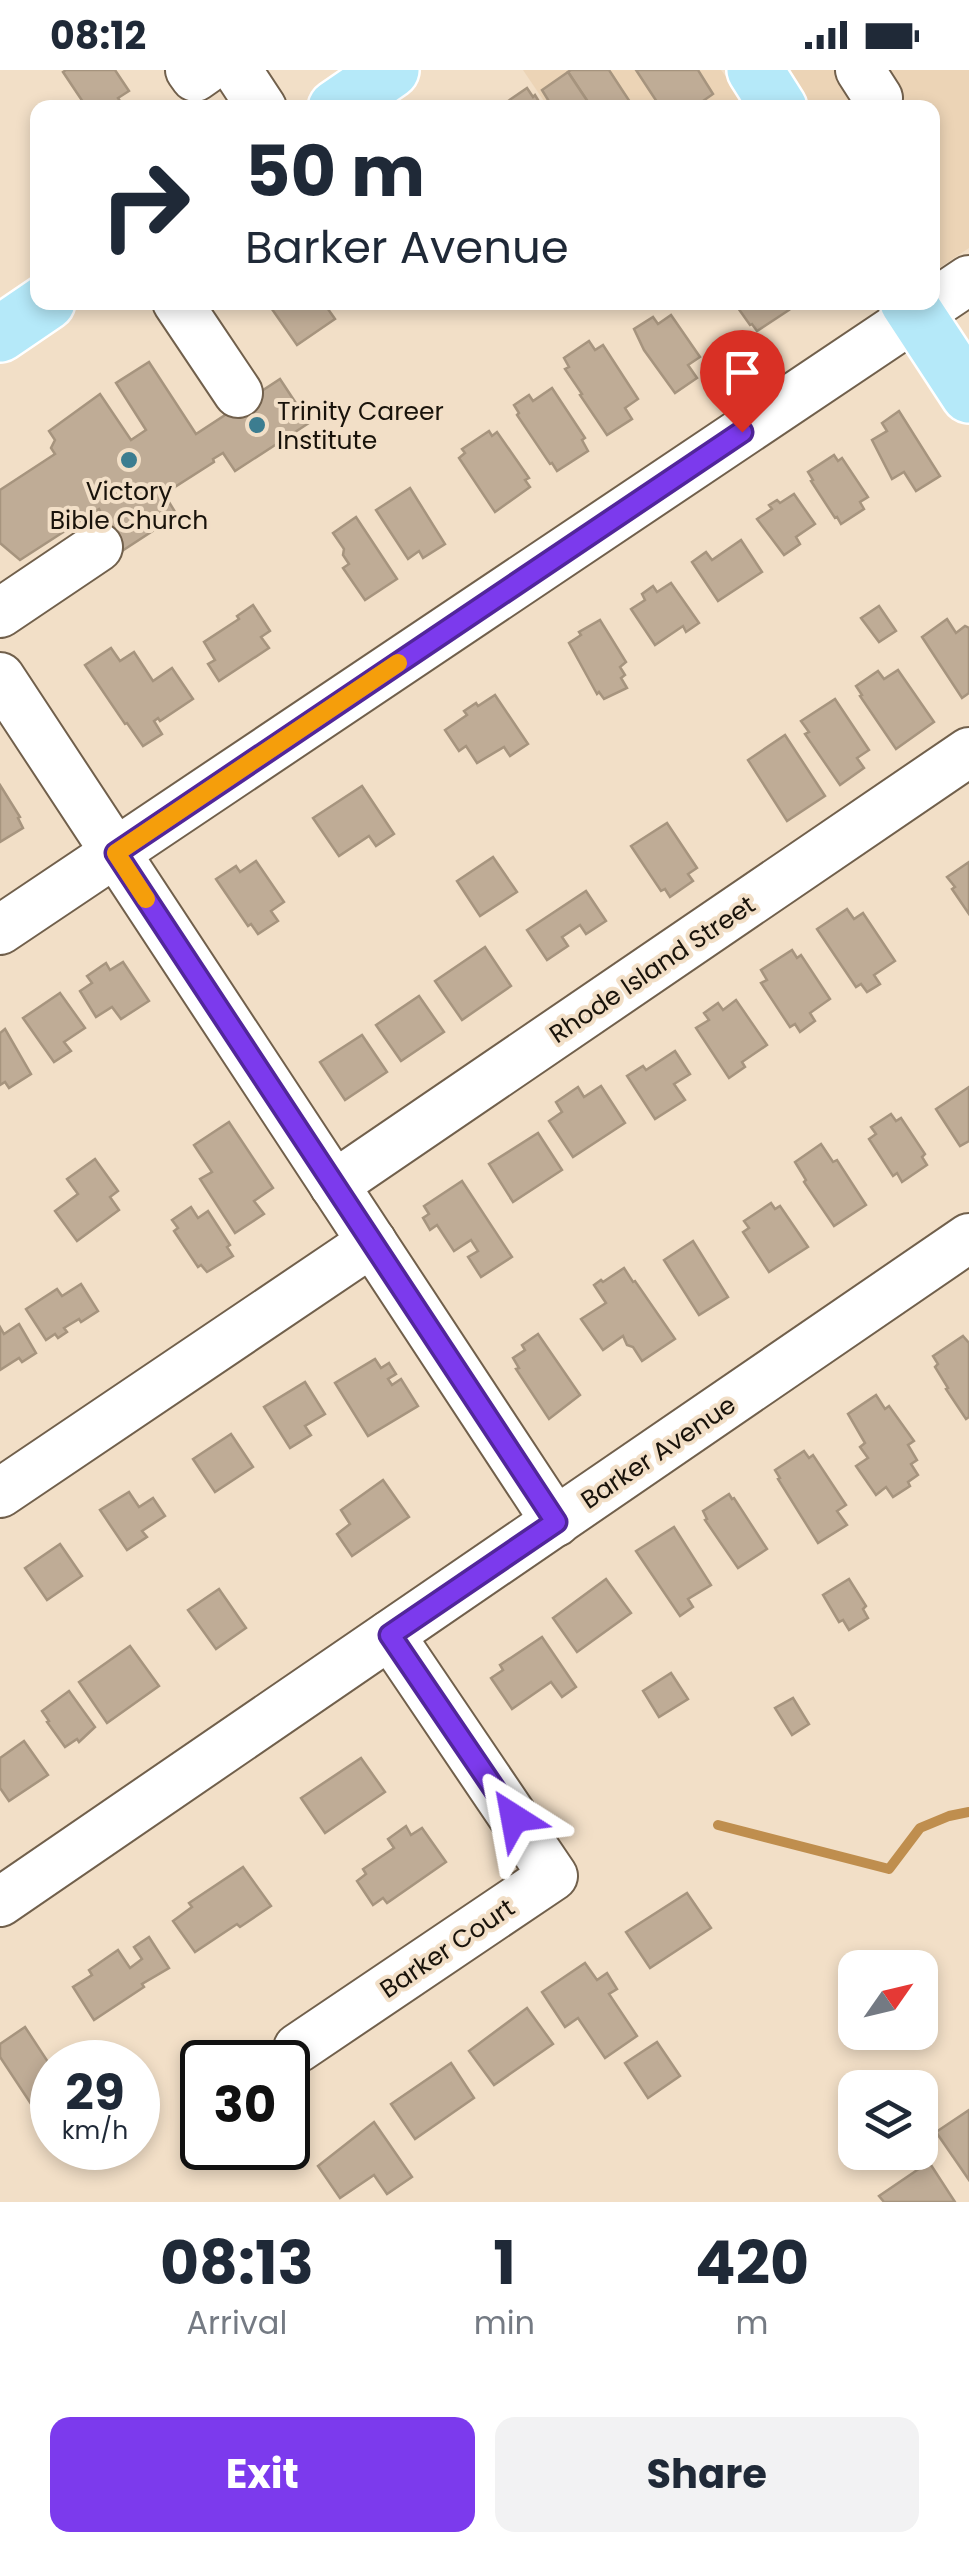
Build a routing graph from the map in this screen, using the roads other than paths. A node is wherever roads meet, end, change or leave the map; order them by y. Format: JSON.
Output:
{"nodes":[{"id":1,"x":190,"y":70,"type":"edge"},
{"id":2,"x":205,"y":70,"type":"edge"},
{"id":3,"x":237,"y":70,"type":"edge"},
{"id":4,"x":391,"y":70,"type":"edge"},
{"id":5,"x":257,"y":100,"type":"edge"},
{"id":6,"x":348,"y":100,"type":"edge"},
{"id":7,"x":969,"y":280,"type":"edge"},
{"id":8,"x":940,"y":295,"type":"edge"},
{"id":9,"x":35,"y":310,"type":"edge"},
{"id":10,"x":181,"y":310,"type":"edge"},
{"id":11,"x":911,"y":310,"type":"edge"},
{"id":12,"x":913,"y":310,"type":"edge"},
{"id":13,"x":0,"y":334,"type":"edge"},
{"id":14,"x":238,"y":393,"type":"dead end"},
{"id":15,"x":969,"y":395,"type":"edge"},
{"id":16,"x":98,"y":547,"type":"dead end"},
{"id":17,"x":0,"y":613,"type":"edge"},
{"id":18,"x":0,"y":677,"type":"edge"},
{"id":19,"x":969,"y":752,"type":"edge"},
{"id":20,"x":116,"y":853,"type":"junction"},
{"id":21,"x":0,"y":930,"type":"edge"},
{"id":22,"x":334,"y":1185,"type":"junction"},
{"id":23,"x":969,"y":1238,"type":"edge"},
{"id":24,"x":372,"y":1242,"type":"junction"},
{"id":25,"x":0,"y":1493,"type":"edge"},
{"id":26,"x":556,"y":1522,"type":"junction"},
{"id":27,"x":390,"y":1635,"type":"junction"},
{"id":28,"x":0,"y":1902,"type":"edge"},
{"id":29,"x":310,"y":2040,"type":"edge"}],
"edges":[{"from":1,"to":2,"type":"street"},
{"from":3,"to":5,"type":"street"},
{"from":4,"to":6,"type":"main road"},
{"from":7,"to":8,"type":"street"},
{"from":9,"to":13,"type":"main road"},
{"from":10,"to":14,"type":"street"},
{"from":11,"to":20,"type":"street"},
{"from":12,"to":15,"type":"main road"},
{"from":16,"to":17,"type":"street"},
{"from":18,"to":20,"type":"street"},
{"from":19,"to":22,"type":"street","name":"Rhode Island Street"},
{"from":20,"to":21,"type":"street"},
{"from":20,"to":22,"type":"street"},
{"from":22,"to":24,"type":"street"},
{"from":23,"to":26,"type":"street","name":"Barker Avenue"},
{"from":24,"to":25,"type":"street"},
{"from":24,"to":26,"type":"street"},
{"from":26,"to":27,"type":"street","name":"Barker Avenue"},
{"from":27,"to":28,"type":"street","name":"Barker Avenue"},
{"from":27,"to":29,"type":"street","name":"Barker Court"}]}
